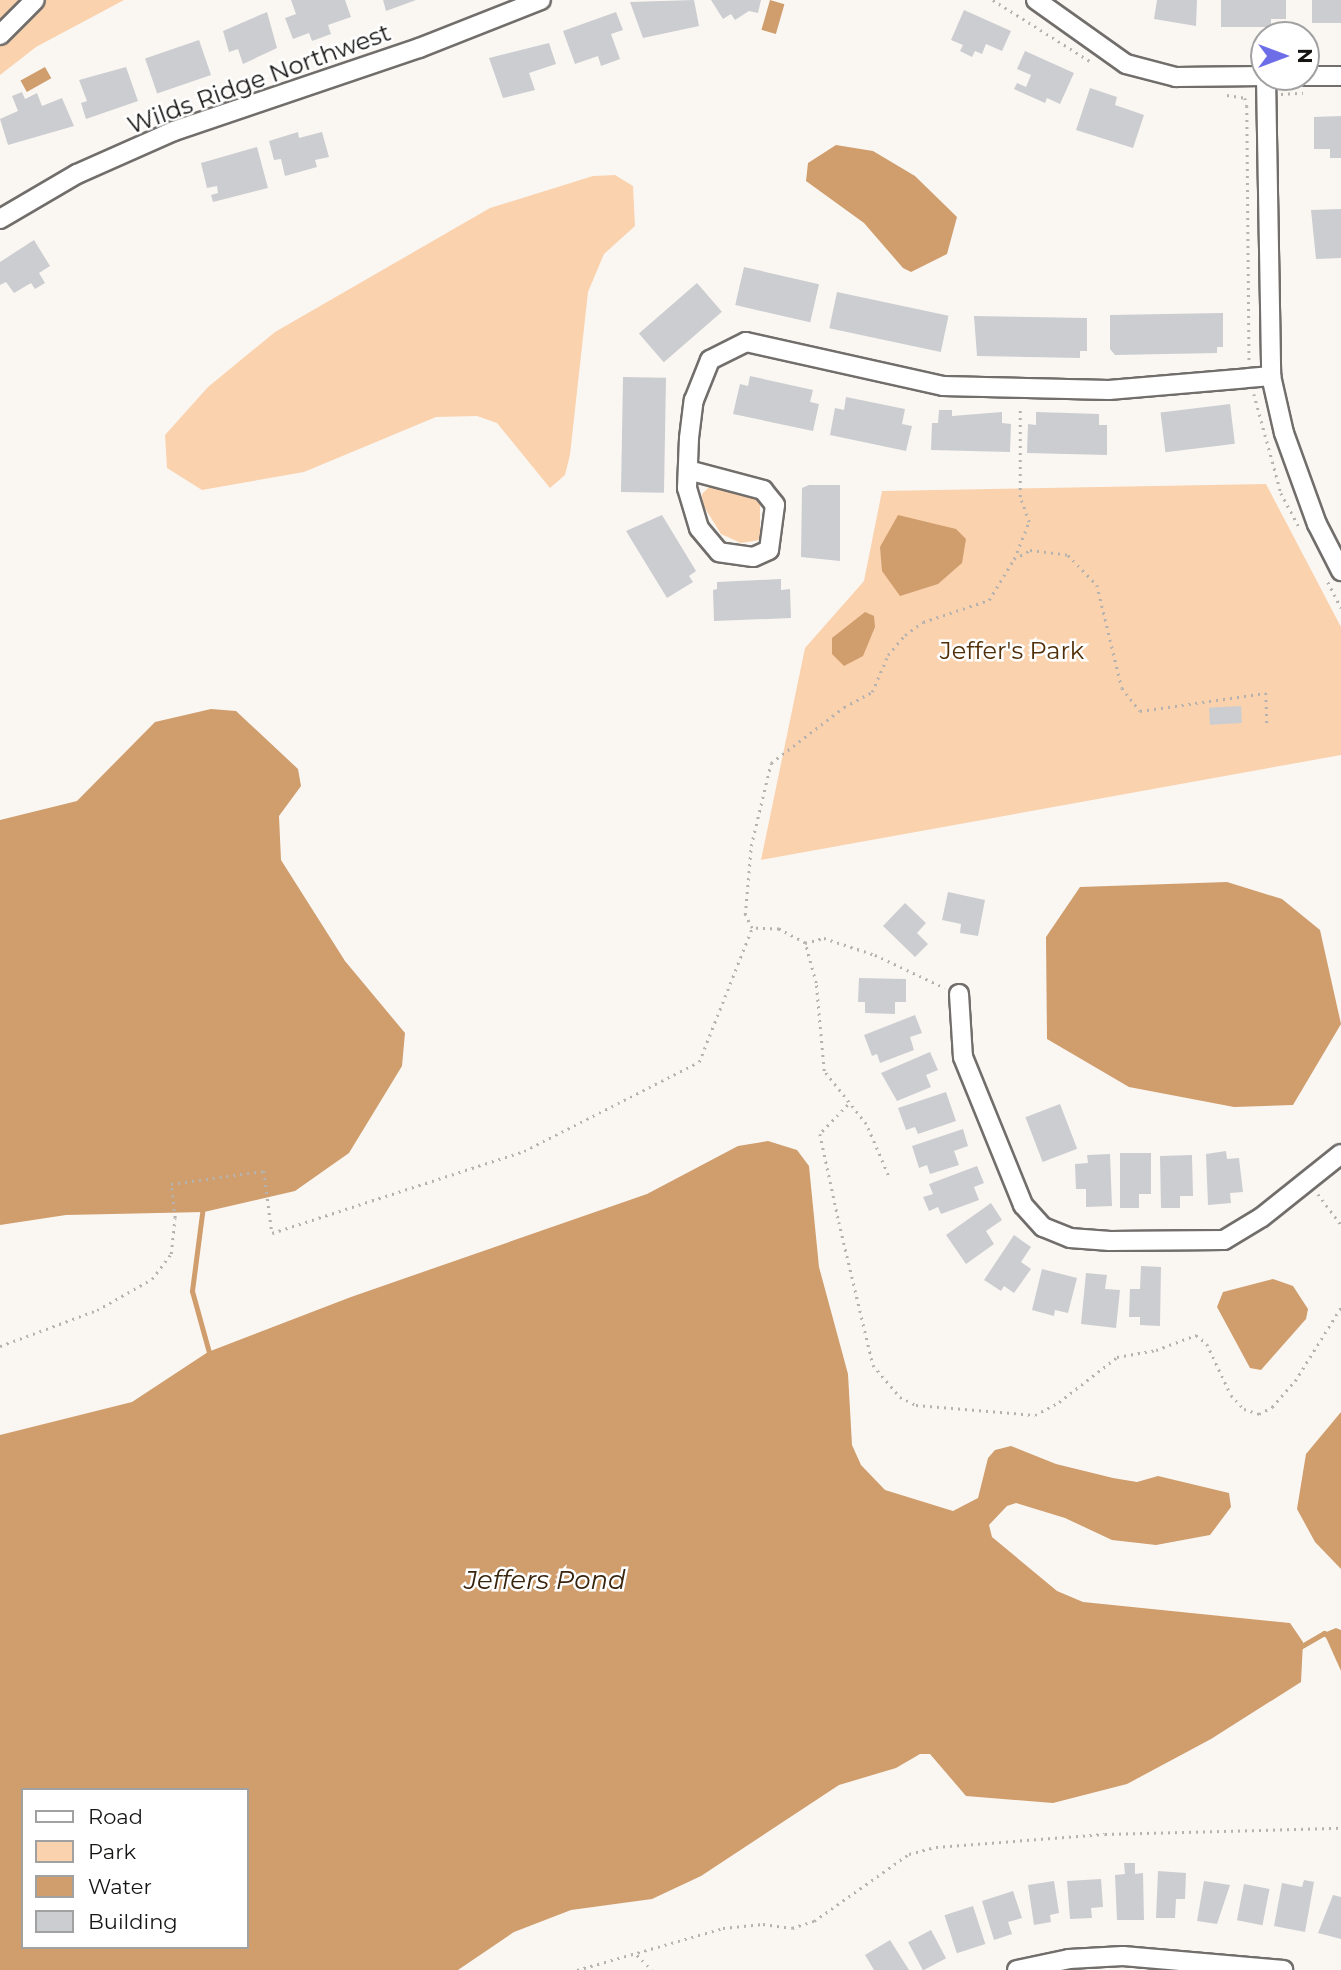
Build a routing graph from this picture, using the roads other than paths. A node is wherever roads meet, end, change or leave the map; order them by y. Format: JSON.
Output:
{"nodes":[{"id":1,"x":34,"y":0,"type":"edge"},
{"id":2,"x":541,"y":0,"type":"edge"},
{"id":3,"x":1036,"y":0,"type":"edge"},
{"id":4,"x":0,"y":35,"type":"edge"},
{"id":5,"x":1320,"y":76,"type":"edge"},
{"id":6,"x":1341,"y":76,"type":"edge"},
{"id":7,"x":1250,"y":81,"type":"edge"},
{"id":8,"x":1265,"y":91,"type":"edge"},
{"id":9,"x":0,"y":219,"type":"edge"},
{"id":10,"x":1271,"y":376,"type":"junction"},
{"id":11,"x":688,"y":470,"type":"junction"},
{"id":12,"x":1332,"y":572,"type":"edge"},
{"id":13,"x":959,"y":994,"type":"road end"},
{"id":14,"x":1341,"y":1154,"type":"edge"},
{"id":15,"x":1201,"y":1965,"type":"edge"},
{"id":16,"x":1017,"y":1970,"type":"edge"},
{"id":17,"x":1283,"y":1970,"type":"edge"}],
"edges":[{"from":1,"to":4,"type":"street"},
{"from":2,"to":9,"type":"street","name":"Wilds Ridge Northwest"},
{"from":3,"to":7,"type":"street"},
{"from":5,"to":6,"type":"street"},
{"from":8,"to":10,"type":"street"},
{"from":10,"to":11,"type":"street"},
{"from":10,"to":12,"type":"street"},
{"from":11,"to":11,"type":"street"},
{"from":13,"to":14,"type":"street"},
{"from":15,"to":16,"type":"street"},
{"from":15,"to":17,"type":"street"}]}
